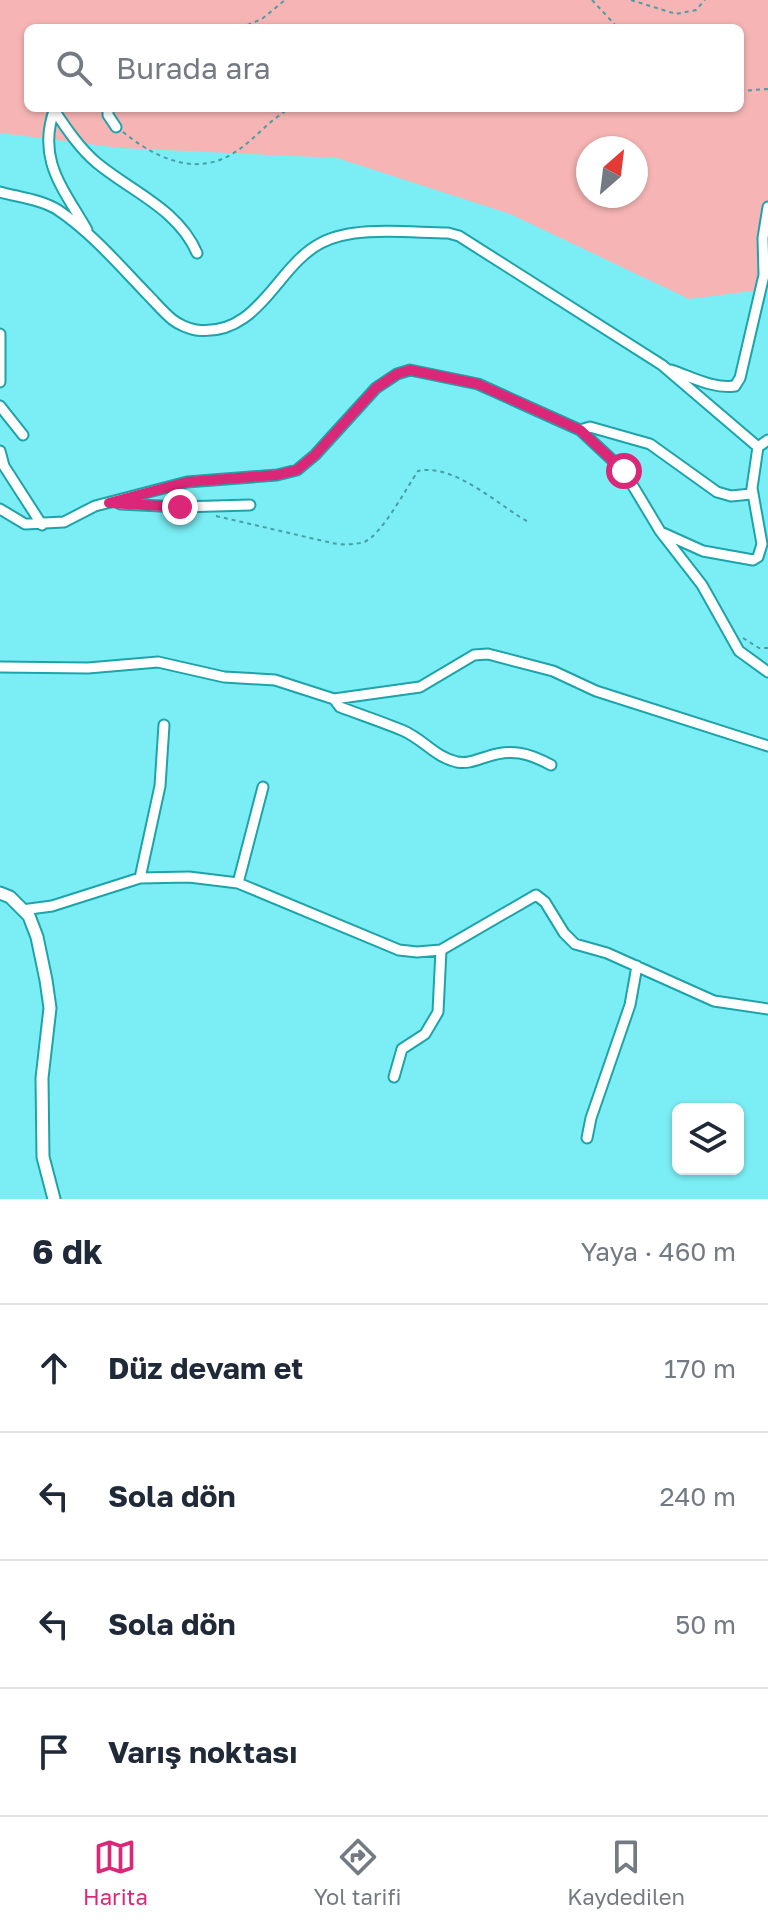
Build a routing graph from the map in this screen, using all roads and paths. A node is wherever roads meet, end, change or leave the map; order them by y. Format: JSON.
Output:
{"nodes":[{"id":1,"x":285,"y":0,"type":"edge"},
{"id":2,"x":592,"y":0,"type":"edge"},
{"id":3,"x":631,"y":0,"type":"edge"},
{"id":4,"x":705,"y":0,"type":"edge"},
{"id":5,"x":250,"y":24,"type":"edge"},
{"id":6,"x":614,"y":24,"type":"edge"},
{"id":7,"x":768,"y":89,"type":"edge"},
{"id":8,"x":744,"y":91,"type":"edge"},
{"id":9,"x":53,"y":112,"type":"edge"},
{"id":10,"x":56,"y":112,"type":"edge"},
{"id":11,"x":108,"y":112,"type":"edge"},
{"id":12,"x":283,"y":112,"type":"edge"},
{"id":13,"x":116,"y":127,"type":"joint"},
{"id":14,"x":0,"y":192,"type":"edge"},
{"id":15,"x":768,"y":207,"type":"edge"},
{"id":16,"x":92,"y":238,"type":"junction"},
{"id":17,"x":197,"y":253,"type":"dead end"},
{"id":18,"x":0,"y":334,"type":"edge"},
{"id":19,"x":665,"y":367,"type":"junction"},
{"id":20,"x":0,"y":382,"type":"edge"},
{"id":21,"x":0,"y":406,"type":"edge"},
{"id":22,"x":580,"y":430,"type":"junction"},
{"id":23,"x":23,"y":435,"type":"dead end"},
{"id":24,"x":768,"y":440,"type":"edge"},
{"id":25,"x":758,"y":447,"type":"junction"},
{"id":26,"x":0,"y":451,"type":"edge"},
{"id":27,"x":752,"y":488,"type":"junction"},
{"id":28,"x":109,"y":503,"type":"junction"},
{"id":29,"x":250,"y":505,"type":"dead end"},
{"id":30,"x":0,"y":509,"type":"edge"},
{"id":31,"x":207,"y":514,"type":"dead end"},
{"id":32,"x":530,"y":523,"type":"dead end"},
{"id":33,"x":42,"y":525,"type":"junction"},
{"id":34,"x":660,"y":531,"type":"junction"},
{"id":35,"x":729,"y":630,"type":"junction"},
{"id":36,"x":768,"y":648,"type":"edge"},
{"id":37,"x":0,"y":667,"type":"edge"},
{"id":38,"x":768,"y":672,"type":"edge"},
{"id":39,"x":334,"y":699,"type":"junction"},
{"id":40,"x":164,"y":725,"type":"dead end"},
{"id":41,"x":768,"y":746,"type":"edge"},
{"id":42,"x":551,"y":765,"type":"dead end"},
{"id":43,"x":263,"y":787,"type":"dead end"},
{"id":44,"x":140,"y":878,"type":"junction"},
{"id":45,"x":238,"y":883,"type":"junction"},
{"id":46,"x":0,"y":893,"type":"edge"},
{"id":47,"x":22,"y":910,"type":"junction"},
{"id":48,"x":441,"y":950,"type":"junction"},
{"id":49,"x":637,"y":966,"type":"junction"},
{"id":50,"x":768,"y":1009,"type":"edge"},
{"id":51,"x":394,"y":1077,"type":"dead end"},
{"id":52,"x":587,"y":1138,"type":"dead end"},
{"id":53,"x":54,"y":1199,"type":"edge"}],
"edges":[{"from":1,"to":5,"type":"path"},
{"from":2,"to":6,"type":"path"},
{"from":3,"to":4,"type":"path"},
{"from":7,"to":8,"type":"path"},
{"from":9,"to":16,"type":"street"},
{"from":10,"to":17,"type":"street"},
{"from":11,"to":13,"type":"street"},
{"from":12,"to":13,"type":"path"},
{"from":14,"to":16,"type":"street"},
{"from":15,"to":19,"type":"street"},
{"from":16,"to":19,"type":"street"},
{"from":18,"to":20,"type":"street"},
{"from":19,"to":25,"type":"street"},
{"from":21,"to":23,"type":"street"},
{"from":22,"to":27,"type":"street"},
{"from":22,"to":28,"type":"street"},
{"from":22,"to":34,"type":"street"},
{"from":24,"to":25,"type":"street"},
{"from":25,"to":27,"type":"street"},
{"from":26,"to":33,"type":"street"},
{"from":27,"to":34,"type":"street"},
{"from":28,"to":29,"type":"street"},
{"from":28,"to":33,"type":"street"},
{"from":30,"to":33,"type":"street"},
{"from":31,"to":32,"type":"path"},
{"from":34,"to":35,"type":"street"},
{"from":35,"to":36,"type":"path"},
{"from":35,"to":38,"type":"street"},
{"from":37,"to":39,"type":"street"},
{"from":39,"to":41,"type":"street"},
{"from":39,"to":42,"type":"street"},
{"from":40,"to":44,"type":"street"},
{"from":43,"to":45,"type":"street"},
{"from":44,"to":45,"type":"street"},
{"from":44,"to":47,"type":"street"},
{"from":45,"to":48,"type":"street"},
{"from":46,"to":47,"type":"street"},
{"from":47,"to":53,"type":"street"},
{"from":48,"to":49,"type":"street"},
{"from":48,"to":51,"type":"street"},
{"from":49,"to":50,"type":"street"},
{"from":49,"to":52,"type":"street"}]}
